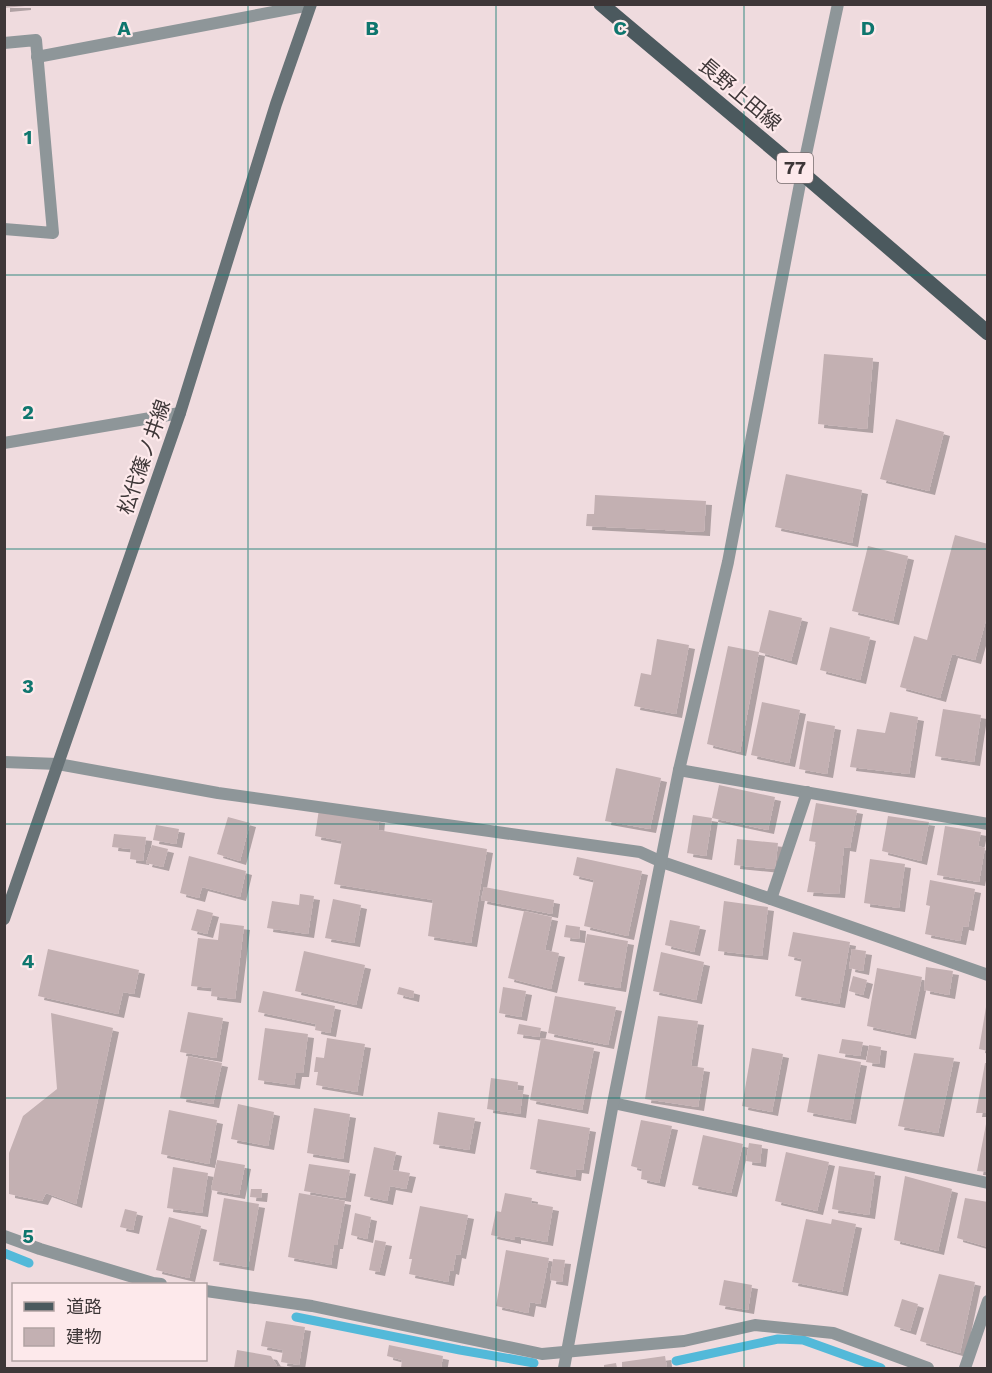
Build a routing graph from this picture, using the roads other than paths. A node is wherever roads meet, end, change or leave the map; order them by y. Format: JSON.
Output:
{"nodes":[{"id":1,"x":601,"y":4,"type":"edge"},
{"id":2,"x":838,"y":4,"type":"edge"},
{"id":3,"x":310,"y":5,"type":"edge"},
{"id":4,"x":4,"y":43,"type":"edge"},
{"id":5,"x":37,"y":57,"type":"junction"},
{"id":6,"x":802,"y":173,"type":"junction"},
{"id":7,"x":4,"y":230,"type":"edge"},
{"id":8,"x":987,"y":333,"type":"edge"},
{"id":9,"x":180,"y":413,"type":"junction"},
{"id":10,"x":4,"y":443,"type":"edge"},
{"id":11,"x":4,"y":762,"type":"edge"},
{"id":12,"x":58,"y":764,"type":"junction"},
{"id":13,"x":679,"y":770,"type":"junction"},
{"id":14,"x":807,"y":792,"type":"junction"},
{"id":15,"x":987,"y":824,"type":"edge"},
{"id":16,"x":662,"y":862,"type":"junction"},
{"id":17,"x":771,"y":899,"type":"junction"},
{"id":18,"x":4,"y":919,"type":"edge"},
{"id":19,"x":987,"y":975,"type":"edge"},
{"id":20,"x":613,"y":1103,"type":"junction"},
{"id":21,"x":987,"y":1182,"type":"edge"},
{"id":22,"x":4,"y":1236,"type":"edge"},
{"id":23,"x":153,"y":1283,"type":"edge"},
{"id":24,"x":207,"y":1291,"type":"edge"},
{"id":25,"x":987,"y":1301,"type":"edge"},
{"id":26,"x":568,"y":1353,"type":"junction"},
{"id":27,"x":564,"y":1368,"type":"edge"},
{"id":28,"x":927,"y":1368,"type":"edge"},
{"id":29,"x":964,"y":1368,"type":"edge"}],
"edges":[{"from":1,"to":6,"type":"main road","name":"長野上田線","number":"77"},
{"from":2,"to":6,"type":"street"},
{"from":3,"to":5,"type":"street"},
{"from":3,"to":9,"type":"main road","name":"松代篠ノ井線"},
{"from":4,"to":5,"type":"street"},
{"from":5,"to":7,"type":"street"},
{"from":6,"to":8,"type":"main road","name":"長野上田線","number":"77"},
{"from":6,"to":13,"type":"street"},
{"from":9,"to":10,"type":"street"},
{"from":9,"to":12,"type":"main road","name":"松代篠ノ井線"},
{"from":11,"to":12,"type":"street"},
{"from":12,"to":16,"type":"street"},
{"from":12,"to":18,"type":"main road","name":"松代篠ノ井線"},
{"from":13,"to":14,"type":"street"},
{"from":13,"to":16,"type":"street"},
{"from":14,"to":15,"type":"street"},
{"from":14,"to":17,"type":"street"},
{"from":16,"to":17,"type":"street"},
{"from":16,"to":20,"type":"street"},
{"from":17,"to":19,"type":"street"},
{"from":20,"to":21,"type":"street"},
{"from":20,"to":26,"type":"street"},
{"from":22,"to":23,"type":"street"},
{"from":24,"to":26,"type":"street"},
{"from":25,"to":29,"type":"street"},
{"from":26,"to":27,"type":"street"},
{"from":26,"to":28,"type":"street"}]}
